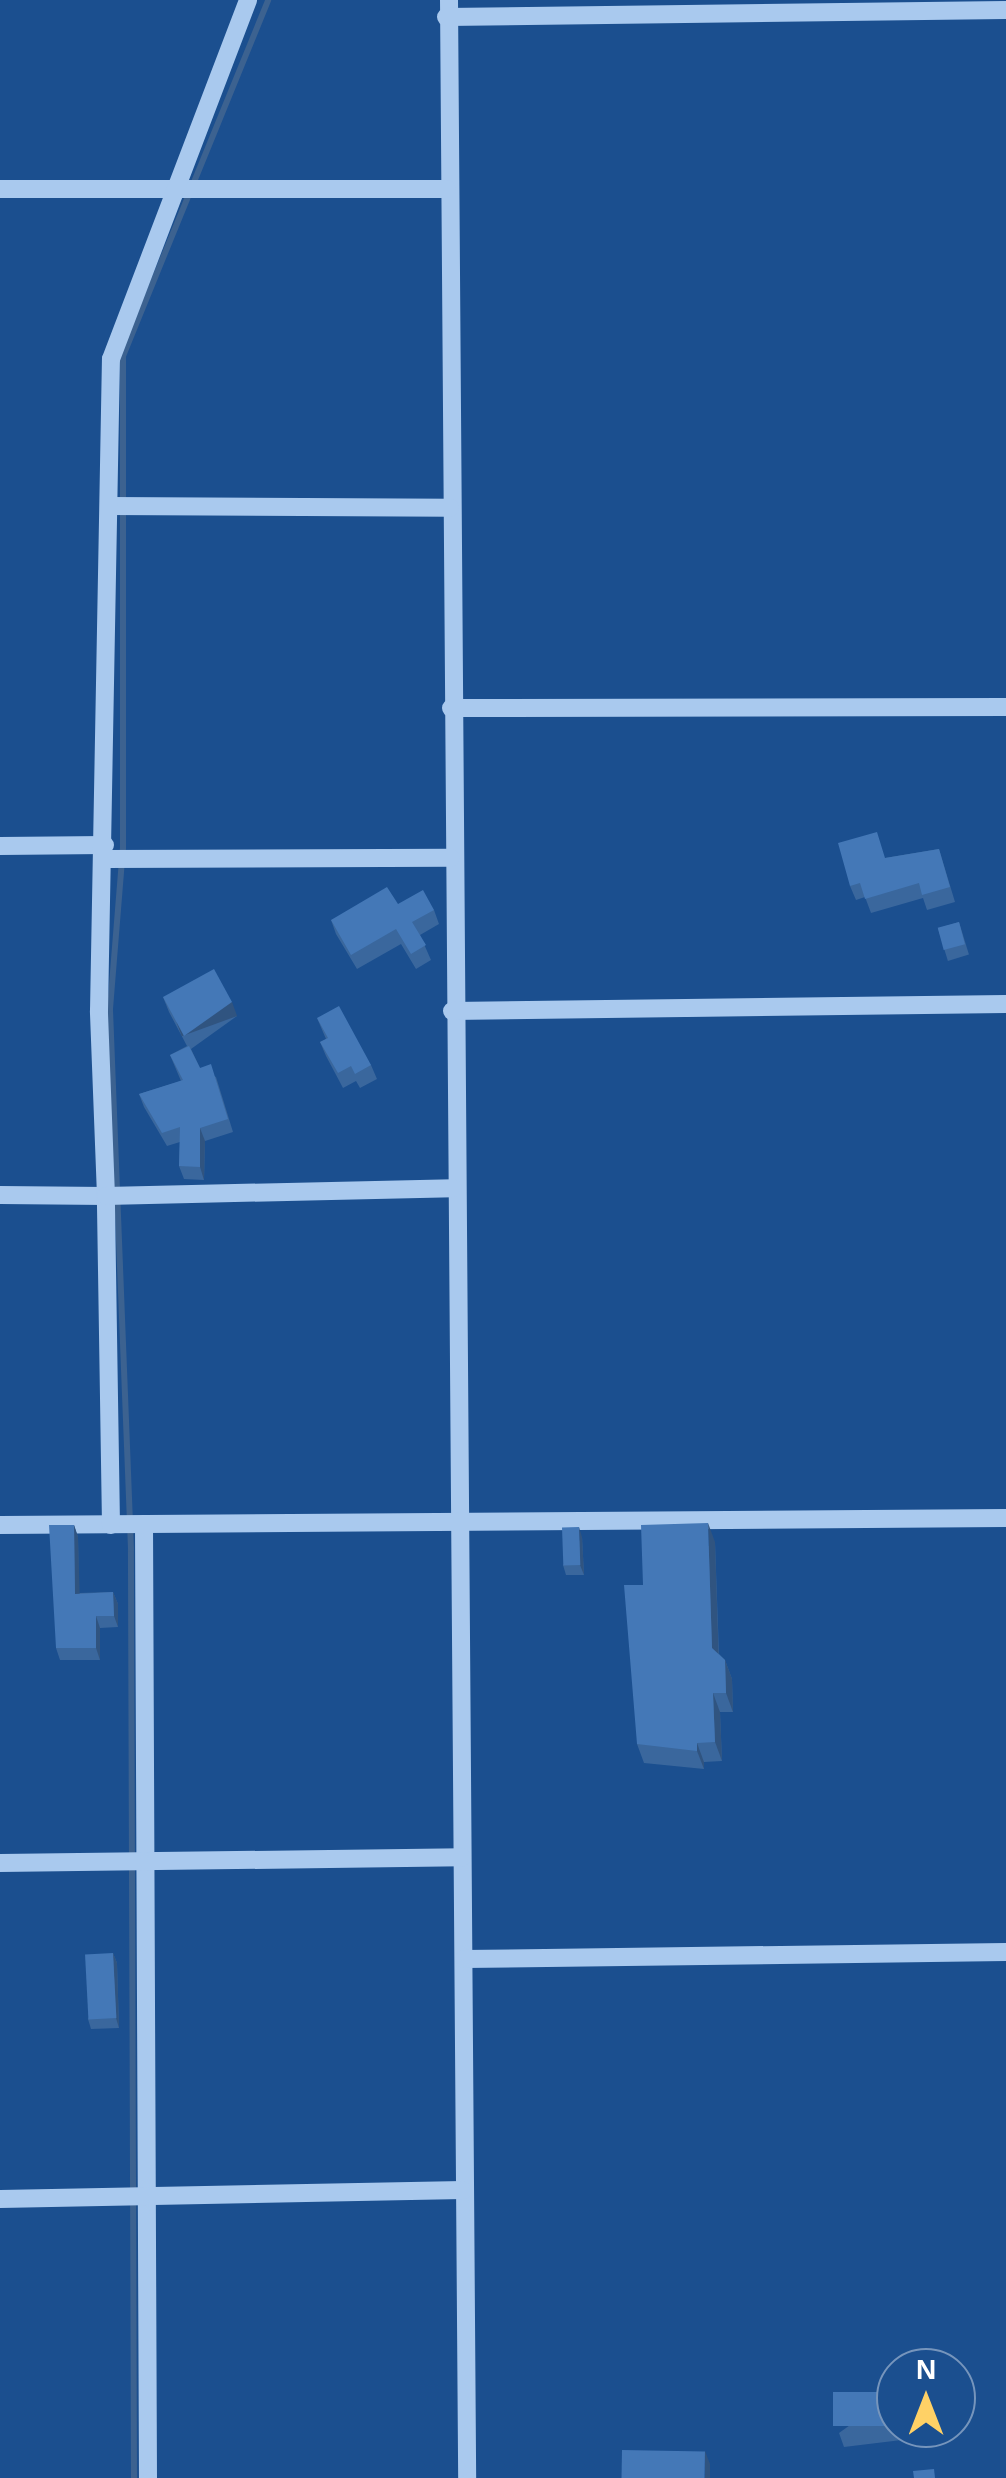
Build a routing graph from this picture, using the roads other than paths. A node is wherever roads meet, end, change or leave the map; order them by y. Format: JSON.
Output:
{"nodes":[{"id":1,"x":248,"y":0,"type":"edge"},
{"id":2,"x":447,"y":8,"type":"edge"},
{"id":3,"x":1006,"y":10,"type":"edge"},
{"id":4,"x":172,"y":186,"type":"junction"},
{"id":5,"x":0,"y":189,"type":"edge"},
{"id":6,"x":447,"y":189,"type":"junction"},
{"id":7,"x":109,"y":506,"type":"junction"},
{"id":8,"x":450,"y":508,"type":"junction"},
{"id":9,"x":1006,"y":706,"type":"edge"},
{"id":10,"x":451,"y":708,"type":"junction"},
{"id":11,"x":0,"y":846,"type":"edge"},
{"id":12,"x":104,"y":852,"type":"junction"},
{"id":13,"x":452,"y":858,"type":"junction"},
{"id":14,"x":1006,"y":1004,"type":"edge"},
{"id":15,"x":452,"y":1012,"type":"junction"},
{"id":16,"x":452,"y":1188,"type":"junction"},
{"id":17,"x":0,"y":1195,"type":"edge"},
{"id":18,"x":106,"y":1196,"type":"junction"},
{"id":19,"x":1006,"y":1518,"type":"edge"},
{"id":20,"x":458,"y":1523,"type":"junction"},
{"id":21,"x":144,"y":1524,"type":"junction"},
{"id":22,"x":0,"y":1525,"type":"edge"},
{"id":23,"x":111,"y":1525,"type":"junction"},
{"id":24,"x":462,"y":1857,"type":"junction"},
{"id":25,"x":146,"y":1861,"type":"junction"},
{"id":26,"x":0,"y":1862,"type":"edge"},
{"id":27,"x":1006,"y":1952,"type":"edge"},
{"id":28,"x":464,"y":1959,"type":"junction"},
{"id":29,"x":463,"y":2190,"type":"junction"},
{"id":30,"x":148,"y":2196,"type":"junction"},
{"id":31,"x":0,"y":2199,"type":"edge"},
{"id":32,"x":148,"y":2478,"type":"edge"},
{"id":33,"x":466,"y":2478,"type":"edge"}],
"edges":[{"from":1,"to":4,"type":"street"},
{"from":2,"to":3,"type":"street"},
{"from":2,"to":6,"type":"street"},
{"from":4,"to":5,"type":"street"},
{"from":4,"to":6,"type":"street"},
{"from":4,"to":7,"type":"street"},
{"from":6,"to":8,"type":"street"},
{"from":7,"to":8,"type":"street"},
{"from":7,"to":12,"type":"street"},
{"from":8,"to":10,"type":"street"},
{"from":9,"to":10,"type":"street"},
{"from":10,"to":13,"type":"street"},
{"from":11,"to":12,"type":"street"},
{"from":12,"to":13,"type":"street"},
{"from":12,"to":18,"type":"street"},
{"from":13,"to":15,"type":"street"},
{"from":14,"to":15,"type":"street"},
{"from":15,"to":16,"type":"street"},
{"from":16,"to":18,"type":"street"},
{"from":16,"to":20,"type":"street"},
{"from":17,"to":18,"type":"street"},
{"from":18,"to":23,"type":"street"},
{"from":19,"to":20,"type":"street"},
{"from":20,"to":21,"type":"street"},
{"from":20,"to":24,"type":"street"},
{"from":21,"to":23,"type":"street"},
{"from":21,"to":25,"type":"street"},
{"from":22,"to":23,"type":"street"},
{"from":24,"to":25,"type":"street"},
{"from":24,"to":28,"type":"street"},
{"from":25,"to":26,"type":"street"},
{"from":25,"to":30,"type":"street"},
{"from":27,"to":28,"type":"street"},
{"from":28,"to":29,"type":"street"},
{"from":29,"to":30,"type":"street"},
{"from":29,"to":33,"type":"street"},
{"from":30,"to":31,"type":"street"},
{"from":30,"to":32,"type":"street"}]}
